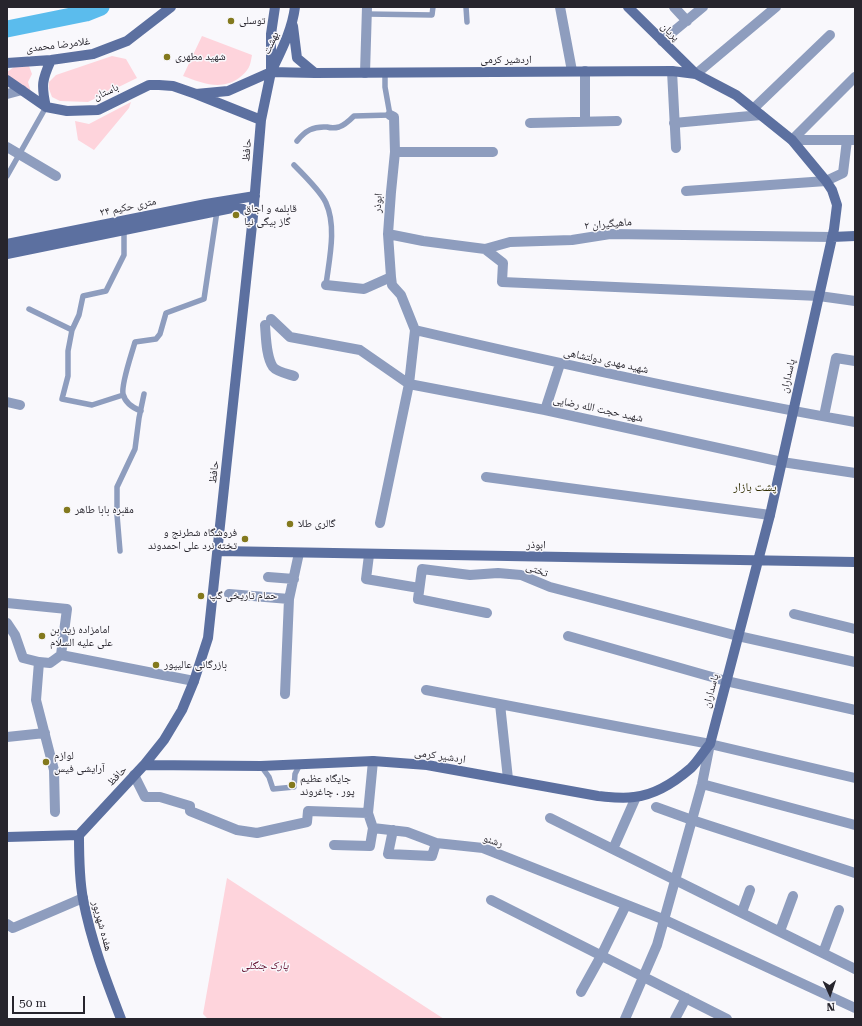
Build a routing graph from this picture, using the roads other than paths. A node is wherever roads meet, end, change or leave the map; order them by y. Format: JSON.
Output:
{"nodes":[{"id":1,"x":171,"y":7,"type":"edge"},
{"id":2,"x":275,"y":7,"type":"edge"},
{"id":3,"x":294,"y":7,"type":"edge"},
{"id":4,"x":433,"y":7,"type":"edge"},
{"id":5,"x":466,"y":7,"type":"edge"},
{"id":6,"x":560,"y":7,"type":"edge"},
{"id":7,"x":628,"y":7,"type":"edge"},
{"id":8,"x":674,"y":7,"type":"edge"},
{"id":9,"x":703,"y":7,"type":"edge"},
{"id":10,"x":776,"y":7,"type":"edge"},
{"id":11,"x":367,"y":11,"type":"edge"},
{"id":12,"x":293,"y":21,"type":"junction"},
{"id":13,"x":687,"y":21,"type":"junction"},
{"id":14,"x":467,"y":22,"type":"dead end"},
{"id":15,"x":830,"y":35,"type":"dead end"},
{"id":16,"x":662,"y":41,"type":"junction"},
{"id":17,"x":51,"y":60,"type":"junction"},
{"id":18,"x":7,"y":63,"type":"edge"},
{"id":19,"x":572,"y":71,"type":"junction"},
{"id":20,"x":585,"y":71,"type":"junction"},
{"id":21,"x":672,"y":71,"type":"junction"},
{"id":22,"x":271,"y":72,"type":"junction"},
{"id":23,"x":365,"y":72,"type":"junction"},
{"id":24,"x":385,"y":72,"type":"junction"},
{"id":25,"x":315,"y":73,"type":"junction"},
{"id":26,"x":696,"y":74,"type":"junction"},
{"id":27,"x":855,"y":77,"type":"edge"},
{"id":28,"x":8,"y":81,"type":"edge"},
{"id":29,"x":22,"y":90,"type":"junction"},
{"id":30,"x":7,"y":94,"type":"edge"},
{"id":31,"x":196,"y":94,"type":"junction"},
{"id":32,"x":46,"y":107,"type":"junction"},
{"id":33,"x":757,"y":112,"type":"junction"},
{"id":34,"x":390,"y":115,"type":"junction"},
{"id":35,"x":261,"y":120,"type":"junction"},
{"id":36,"x":617,"y":121,"type":"dead end"},
{"id":37,"x":585,"y":122,"type":"junction"},
{"id":38,"x":530,"y":123,"type":"dead end"},
{"id":39,"x":674,"y":123,"type":"junction"},
{"id":40,"x":792,"y":140,"type":"junction"},
{"id":41,"x":851,"y":140,"type":"edge"},
{"id":42,"x":297,"y":141,"type":"dead end"},
{"id":43,"x":7,"y":147,"type":"edge"},
{"id":44,"x":676,"y":148,"type":"dead end"},
{"id":45,"x":395,"y":152,"type":"junction"},
{"id":46,"x":493,"y":152,"type":"dead end"},
{"id":47,"x":19,"y":154,"type":"junction"},
{"id":48,"x":294,"y":165,"type":"dead end"},
{"id":49,"x":7,"y":176,"type":"edge"},
{"id":50,"x":56,"y":176,"type":"dead end"},
{"id":51,"x":826,"y":181,"type":"junction"},
{"id":52,"x":686,"y":191,"type":"dead end"},
{"id":53,"x":255,"y":196,"type":"junction"},
{"id":54,"x":217,"y":211,"type":"junction"},
{"id":55,"x":253,"y":216,"type":"junction"},
{"id":56,"x":124,"y":230,"type":"junction"},
{"id":57,"x":388,"y":234,"type":"junction"},
{"id":58,"x":855,"y":236,"type":"edge"},
{"id":59,"x":832,"y":237,"type":"junction"},
{"id":60,"x":7,"y":244,"type":"edge"},
{"id":61,"x":485,"y":249,"type":"junction"},
{"id":62,"x":7,"y":254,"type":"edge"},
{"id":63,"x":391,"y":277,"type":"junction"},
{"id":64,"x":326,"y":285,"type":"joint"},
{"id":65,"x":819,"y":296,"type":"junction"},
{"id":66,"x":855,"y":301,"type":"edge"},
{"id":67,"x":29,"y":309,"type":"dead end"},
{"id":68,"x":72,"y":330,"type":"junction"},
{"id":69,"x":416,"y":330,"type":"junction"},
{"id":70,"x":855,"y":361,"type":"edge"},
{"id":71,"x":560,"y":364,"type":"junction"},
{"id":72,"x":294,"y":376,"type":"dead end"},
{"id":73,"x":409,"y":384,"type":"junction"},
{"id":74,"x":123,"y":394,"type":"junction"},
{"id":75,"x":144,"y":394,"type":"dead end"},
{"id":76,"x":7,"y":402,"type":"edge"},
{"id":77,"x":20,"y":405,"type":"dead end"},
{"id":78,"x":545,"y":410,"type":"junction"},
{"id":79,"x":141,"y":411,"type":"junction"},
{"id":80,"x":793,"y":411,"type":"junction"},
{"id":81,"x":824,"y":416,"type":"junction"},
{"id":82,"x":855,"y":422,"type":"edge"},
{"id":83,"x":782,"y":462,"type":"junction"},
{"id":84,"x":855,"y":473,"type":"edge"},
{"id":85,"x":486,"y":476,"type":"dead end"},
{"id":86,"x":770,"y":515,"type":"junction"},
{"id":87,"x":380,"y":523,"type":"dead end"},
{"id":88,"x":120,"y":551,"type":"dead end"},
{"id":89,"x":218,"y":551,"type":"junction"},
{"id":90,"x":299,"y":553,"type":"junction"},
{"id":91,"x":369,"y":554,"type":"junction"},
{"id":92,"x":758,"y":560,"type":"junction"},
{"id":93,"x":855,"y":562,"type":"edge"},
{"id":94,"x":268,"y":577,"type":"dead end"},
{"id":95,"x":294,"y":579,"type":"junction"},
{"id":96,"x":419,"y":588,"type":"junction"},
{"id":97,"x":229,"y":594,"type":"dead end"},
{"id":98,"x":290,"y":598,"type":"junction"},
{"id":99,"x":7,"y":603,"type":"edge"},
{"id":100,"x":487,"y":613,"type":"dead end"},
{"id":101,"x":794,"y":614,"type":"dead end"},
{"id":102,"x":7,"y":623,"type":"edge"},
{"id":103,"x":855,"y":629,"type":"edge"},
{"id":104,"x":568,"y":636,"type":"dead end"},
{"id":105,"x":738,"y":636,"type":"junction"},
{"id":106,"x":61,"y":655,"type":"junction"},
{"id":107,"x":39,"y":662,"type":"junction"},
{"id":108,"x":855,"y":662,"type":"edge"},
{"id":109,"x":726,"y":680,"type":"junction"},
{"id":110,"x":194,"y":681,"type":"junction"},
{"id":111,"x":426,"y":690,"type":"dead end"},
{"id":112,"x":285,"y":694,"type":"dead end"},
{"id":113,"x":500,"y":704,"type":"junction"},
{"id":114,"x":855,"y":710,"type":"edge"},
{"id":115,"x":45,"y":733,"type":"junction"},
{"id":116,"x":7,"y":737,"type":"edge"},
{"id":117,"x":710,"y":744,"type":"junction"},
{"id":118,"x":373,"y":761,"type":"junction"},
{"id":119,"x":300,"y":764,"type":"junction"},
{"id":120,"x":144,"y":765,"type":"junction"},
{"id":121,"x":262,"y":766,"type":"junction"},
{"id":122,"x":134,"y":775,"type":"junction"},
{"id":123,"x":855,"y":778,"type":"edge"},
{"id":124,"x":508,"y":779,"type":"junction"},
{"id":125,"x":702,"y":784,"type":"junction"},
{"id":126,"x":636,"y":797,"type":"junction"},
{"id":127,"x":656,"y":806,"type":"dead end"},
{"id":128,"x":55,"y":812,"type":"dead end"},
{"id":129,"x":368,"y":813,"type":"junction"},
{"id":130,"x":550,"y":818,"type":"dead end"},
{"id":131,"x":692,"y":820,"type":"junction"},
{"id":132,"x":855,"y":825,"type":"edge"},
{"id":133,"x":373,"y":828,"type":"junction"},
{"id":134,"x":393,"y":830,"type":"junction"},
{"id":135,"x":79,"y":835,"type":"junction"},
{"id":136,"x":7,"y":837,"type":"edge"},
{"id":137,"x":436,"y":843,"type":"junction"},
{"id":138,"x":334,"y":845,"type":"dead end"},
{"id":139,"x":614,"y":849,"type":"junction"},
{"id":140,"x":855,"y":872,"type":"edge"},
{"id":141,"x":676,"y":879,"type":"junction"},
{"id":142,"x":750,"y":890,"type":"dead end"},
{"id":143,"x":793,"y":896,"type":"dead end"},
{"id":144,"x":82,"y":898,"type":"junction"},
{"id":145,"x":491,"y":900,"type":"dead end"},
{"id":146,"x":626,"y":905,"type":"junction"},
{"id":147,"x":839,"y":910,"type":"dead end"},
{"id":148,"x":742,"y":912,"type":"junction"},
{"id":149,"x":664,"y":920,"type":"junction"},
{"id":150,"x":7,"y":924,"type":"edge"},
{"id":151,"x":780,"y":931,"type":"junction"},
{"id":152,"x":823,"y":953,"type":"junction"},
{"id":153,"x":601,"y":956,"type":"junction"},
{"id":154,"x":855,"y":969,"type":"edge"},
{"id":155,"x":643,"y":977,"type":"junction"},
{"id":156,"x":581,"y":992,"type":"dead end"},
{"id":157,"x":686,"y":998,"type":"junction"},
{"id":158,"x":855,"y":1008,"type":"edge"},
{"id":159,"x":121,"y":1019,"type":"edge"},
{"id":160,"x":625,"y":1019,"type":"edge"},
{"id":161,"x":675,"y":1019,"type":"edge"},
{"id":162,"x":727,"y":1019,"type":"edge"}],
"edges":[{"from":1,"to":17,"type":"main road","name":"غلامرضا محمدی"},
{"from":2,"to":22,"type":"main road","name":"بهشت"},
{"from":3,"to":12,"type":"main road","name":"بهشت"},
{"from":4,"to":11,"type":"lane"},
{"from":5,"to":14,"type":"lane"},
{"from":6,"to":19,"type":"street"},
{"from":7,"to":16,"type":"main road","name":"پریان"},
{"from":8,"to":13,"type":"street"},
{"from":9,"to":13,"type":"street"},
{"from":10,"to":26,"type":"street"},
{"from":11,"to":23,"type":"street"},
{"from":12,"to":22,"type":"main road","name":"بهشت"},
{"from":12,"to":25,"type":"main road"},
{"from":13,"to":16,"type":"street"},
{"from":15,"to":33,"type":"street"},
{"from":16,"to":26,"type":"main road","name":"پریان"},
{"from":17,"to":18,"type":"main road","name":"غلامرضا محمدی"},
{"from":17,"to":32,"type":"main road"},
{"from":19,"to":20,"type":"main road","name":"اردشیر کرمی"},
{"from":19,"to":24,"type":"main road","name":"اردشیر کرمی"},
{"from":20,"to":21,"type":"main road","name":"اردشیر کرمی"},
{"from":20,"to":37,"type":"street"},
{"from":21,"to":26,"type":"main road","name":"اردشیر کرمی"},
{"from":21,"to":39,"type":"street"},
{"from":22,"to":25,"type":"main road","name":"اردشیر کرمی"},
{"from":22,"to":31,"type":"main road","name":"باستان"},
{"from":22,"to":35,"type":"main road","name":"حافظ"},
{"from":23,"to":24,"type":"main road","name":"اردشیر کرمی"},
{"from":23,"to":25,"type":"main road","name":"اردشیر کرمی"},
{"from":24,"to":34,"type":"lane","name":"ابوذر"},
{"from":26,"to":33,"type":"main road","name":"پاسداران"},
{"from":27,"to":40,"type":"street"},
{"from":28,"to":29,"type":"main road","name":"باستان"},
{"from":29,"to":30,"type":"street"},
{"from":29,"to":32,"type":"main road","name":"باستان"},
{"from":31,"to":32,"type":"main road","name":"باستان"},
{"from":31,"to":35,"type":"main road","name":"باستان"},
{"from":32,"to":47,"type":"lane"},
{"from":33,"to":39,"type":"street"},
{"from":33,"to":40,"type":"main road","name":"پاسداران"},
{"from":34,"to":42,"type":"lane"},
{"from":34,"to":45,"type":"street","name":"ابوذر"},
{"from":35,"to":53,"type":"main road","name":"حافظ"},
{"from":36,"to":37,"type":"street"},
{"from":37,"to":38,"type":"street"},
{"from":39,"to":44,"type":"street"},
{"from":40,"to":41,"type":"street"},
{"from":40,"to":51,"type":"main road","name":"پاسداران"},
{"from":41,"to":51,"type":"street"},
{"from":43,"to":47,"type":"street"},
{"from":45,"to":46,"type":"street"},
{"from":45,"to":57,"type":"street","name":"ابوذر"},
{"from":47,"to":49,"type":"lane"},
{"from":47,"to":50,"type":"street"},
{"from":48,"to":64,"type":"lane"},
{"from":51,"to":52,"type":"street"},
{"from":51,"to":59,"type":"main road","name":"پاسداران"},
{"from":53,"to":55,"type":"main road","name":"حافظ"},
{"from":53,"to":60,"type":"main road","name":"۲۴ متری حکیم"},
{"from":54,"to":55,"type":"main road","name":"۲۴ متری حکیم"},
{"from":54,"to":56,"type":"main road","name":"۲۴ متری حکیم"},
{"from":54,"to":74,"type":"lane"},
{"from":55,"to":89,"type":"main road","name":"حافظ"},
{"from":56,"to":62,"type":"main road","name":"۲۴ متری حکیم"},
{"from":56,"to":68,"type":"lane"},
{"from":57,"to":61,"type":"street","name":"ماهیگیران ۲"},
{"from":57,"to":63,"type":"street","name":"ابوذر"},
{"from":58,"to":59,"type":"main road"},
{"from":59,"to":61,"type":"street","name":"ماهیگیران ۲"},
{"from":59,"to":65,"type":"main road","name":"پاسداران"},
{"from":61,"to":65,"type":"street"},
{"from":63,"to":64,"type":"street"},
{"from":63,"to":69,"type":"street","name":"ابوذر"},
{"from":65,"to":66,"type":"street"},
{"from":65,"to":80,"type":"main road","name":"پاسداران"},
{"from":67,"to":68,"type":"lane"},
{"from":68,"to":74,"type":"lane"},
{"from":69,"to":71,"type":"street","name":"شهید مهدی دولتشاهی"},
{"from":69,"to":73,"type":"street"},
{"from":70,"to":81,"type":"street"},
{"from":71,"to":78,"type":"street"},
{"from":71,"to":80,"type":"street","name":"شهید مهدی دولتشاهی"},
{"from":72,"to":73,"type":"street"},
{"from":73,"to":78,"type":"street","name":"شهید حجت الله رضایی"},
{"from":73,"to":87,"type":"street"},
{"from":74,"to":79,"type":"lane"},
{"from":75,"to":79,"type":"lane"},
{"from":76,"to":77,"type":"street"},
{"from":78,"to":83,"type":"street","name":"شهید حجت الله رضایی"},
{"from":79,"to":88,"type":"lane"},
{"from":80,"to":81,"type":"street","name":"شهید مهدی دولتشاهی"},
{"from":80,"to":83,"type":"main road","name":"پاسداران"},
{"from":81,"to":82,"type":"street","name":"شهید مهدی دولتشاهی"},
{"from":83,"to":84,"type":"street","name":"شهید حجت الله رضایی"},
{"from":83,"to":86,"type":"main road","name":"پاسداران"},
{"from":85,"to":86,"type":"street"},
{"from":86,"to":92,"type":"main road","name":"پاسداران"},
{"from":89,"to":90,"type":"main road","name":"ابوذر"},
{"from":89,"to":110,"type":"main road","name":"حافظ"},
{"from":90,"to":91,"type":"main road","name":"ابوذر"},
{"from":90,"to":95,"type":"street"},
{"from":91,"to":92,"type":"main road","name":"ابوذر"},
{"from":91,"to":96,"type":"street"},
{"from":92,"to":93,"type":"main road","name":"ابوذر"},
{"from":92,"to":105,"type":"main road","name":"پاسداران"},
{"from":94,"to":95,"type":"street"},
{"from":95,"to":98,"type":"street"},
{"from":96,"to":100,"type":"street"},
{"from":96,"to":105,"type":"street","name":"تختی"},
{"from":97,"to":98,"type":"street"},
{"from":98,"to":112,"type":"street"},
{"from":99,"to":106,"type":"street"},
{"from":101,"to":103,"type":"street"},
{"from":102,"to":107,"type":"street"},
{"from":104,"to":109,"type":"street"},
{"from":105,"to":108,"type":"street"},
{"from":105,"to":109,"type":"main road","name":"پاسداران"},
{"from":106,"to":107,"type":"street"},
{"from":106,"to":110,"type":"street"},
{"from":107,"to":115,"type":"street"},
{"from":109,"to":114,"type":"street"},
{"from":109,"to":117,"type":"main road","name":"پاسداران"},
{"from":110,"to":120,"type":"main road","name":"حافظ"},
{"from":111,"to":113,"type":"street"},
{"from":113,"to":117,"type":"street"},
{"from":113,"to":124,"type":"street"},
{"from":115,"to":116,"type":"street"},
{"from":115,"to":128,"type":"street"},
{"from":117,"to":123,"type":"street"},
{"from":117,"to":125,"type":"street"},
{"from":117,"to":126,"type":"main road","name":"اردشیر کرمی"},
{"from":118,"to":119,"type":"main road","name":"اردشیر کرمی"},
{"from":118,"to":124,"type":"main road","name":"اردشیر کرمی"},
{"from":118,"to":129,"type":"street"},
{"from":119,"to":121,"type":"main road","name":"اردشیر کرمی"},
{"from":119,"to":121,"type":"lane"},
{"from":120,"to":121,"type":"main road","name":"اردشیر کرمی"},
{"from":120,"to":122,"type":"main road","name":"حافظ"},
{"from":122,"to":129,"type":"street"},
{"from":122,"to":135,"type":"main road","name":"حافظ"},
{"from":124,"to":126,"type":"main road","name":"اردشیر کرمی"},
{"from":125,"to":131,"type":"street"},
{"from":125,"to":132,"type":"street"},
{"from":126,"to":139,"type":"street"},
{"from":127,"to":131,"type":"street"},
{"from":129,"to":133,"type":"street"},
{"from":130,"to":139,"type":"street"},
{"from":131,"to":140,"type":"street"},
{"from":131,"to":141,"type":"street"},
{"from":133,"to":134,"type":"street","name":"رشنو"},
{"from":133,"to":138,"type":"street"},
{"from":134,"to":137,"type":"street","name":"رشنو"},
{"from":134,"to":137,"type":"street"},
{"from":135,"to":136,"type":"main road"},
{"from":135,"to":144,"type":"main road","name":"هفده شهریور"},
{"from":137,"to":146,"type":"street","name":"رشنو"},
{"from":139,"to":141,"type":"street"},
{"from":141,"to":148,"type":"street"},
{"from":141,"to":149,"type":"street"},
{"from":142,"to":148,"type":"street"},
{"from":143,"to":151,"type":"street"},
{"from":144,"to":150,"type":"street"},
{"from":144,"to":159,"type":"main road","name":"هفده شهریور"},
{"from":145,"to":153,"type":"street"},
{"from":146,"to":149,"type":"street","name":"رشنو"},
{"from":146,"to":153,"type":"street"},
{"from":147,"to":152,"type":"street"},
{"from":148,"to":151,"type":"street"},
{"from":149,"to":155,"type":"street"},
{"from":149,"to":158,"type":"street","name":"رشنو"},
{"from":151,"to":152,"type":"street"},
{"from":152,"to":154,"type":"street"},
{"from":153,"to":155,"type":"street"},
{"from":153,"to":156,"type":"street"},
{"from":155,"to":157,"type":"street"},
{"from":155,"to":160,"type":"street"},
{"from":157,"to":161,"type":"street"},
{"from":157,"to":162,"type":"street"}]}
